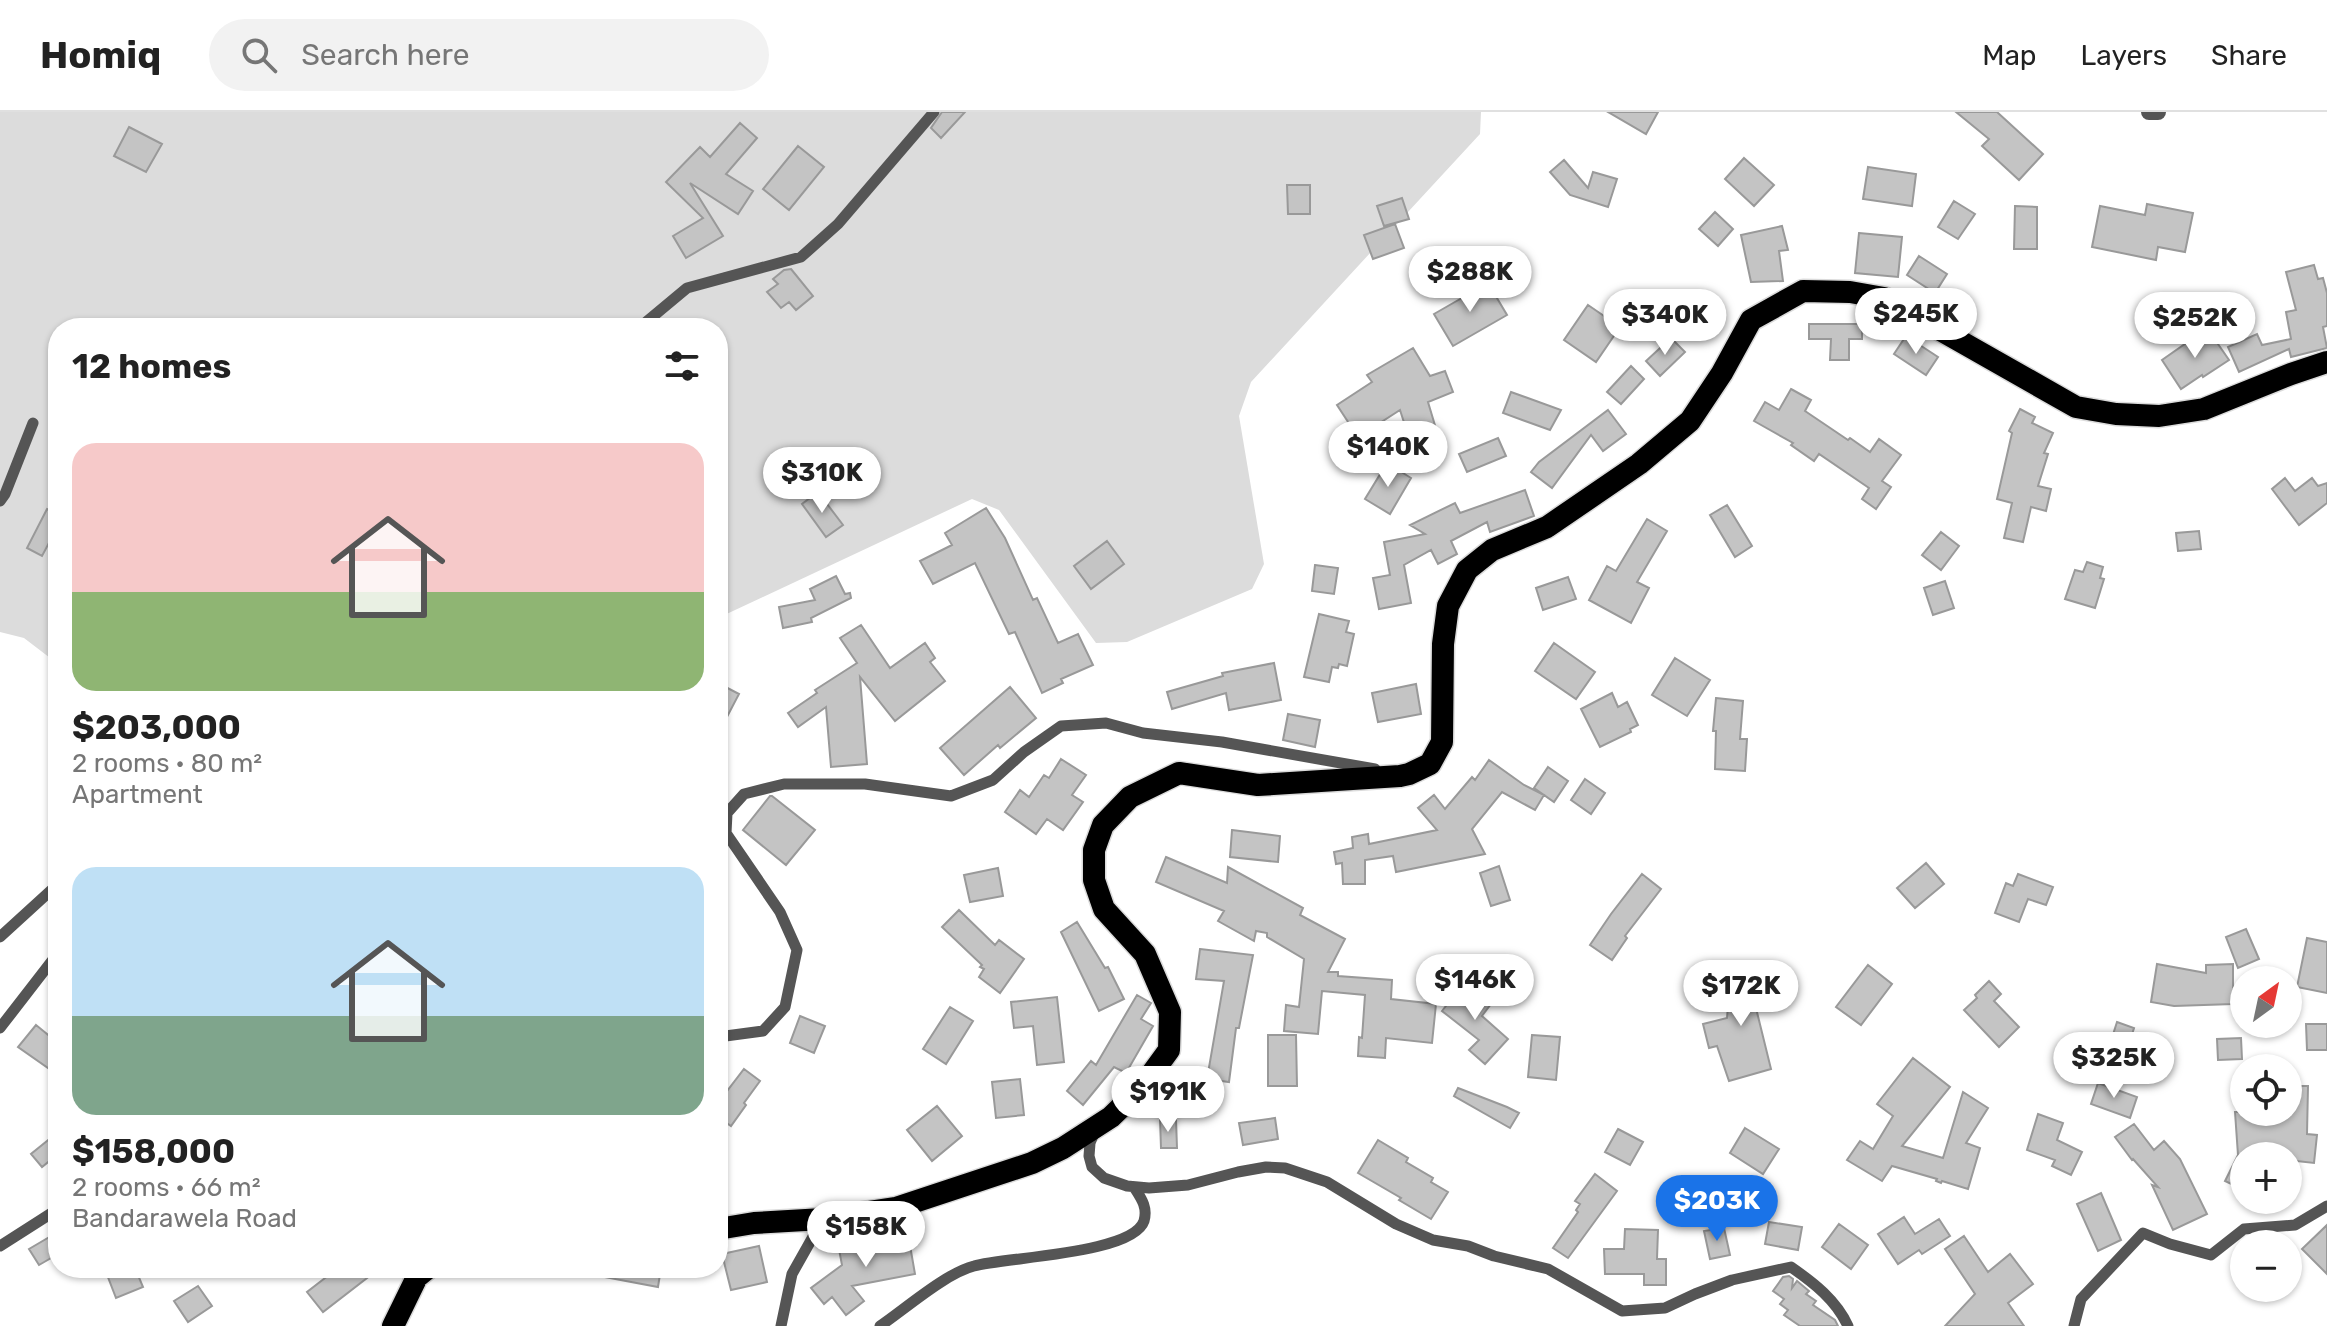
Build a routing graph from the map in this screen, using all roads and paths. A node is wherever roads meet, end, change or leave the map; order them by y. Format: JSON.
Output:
{"nodes":[{"id":1,"x":934,"y":112,"type":"edge"},
{"id":2,"x":2149,"y":112,"type":"edge"},
{"id":3,"x":2158,"y":112,"type":"edge"},
{"id":4,"x":651,"y":318,"type":"edge"},
{"id":5,"x":2327,"y":362,"type":"edge"},
{"id":6,"x":33,"y":423,"type":"dead end"},
{"id":7,"x":0,"y":501,"type":"edge"},
{"id":8,"x":1400,"y":774,"type":"junction"},
{"id":9,"x":728,"y":812,"type":"edge"},
{"id":10,"x":728,"y":836,"type":"edge"},
{"id":11,"x":48,"y":893,"type":"edge"},
{"id":12,"x":0,"y":937,"type":"edge"},
{"id":13,"x":48,"y":966,"type":"edge"},
{"id":14,"x":0,"y":1028,"type":"edge"},
{"id":15,"x":728,"y":1036,"type":"edge"},
{"id":16,"x":1097,"y":1126,"type":"junction"},
{"id":17,"x":1134,"y":1187,"type":"junction"},
{"id":18,"x":2327,"y":1206,"type":"edge"},
{"id":19,"x":48,"y":1215,"type":"edge"},
{"id":20,"x":823,"y":1219,"type":"junction"},
{"id":21,"x":728,"y":1227,"type":"edge"},
{"id":22,"x":0,"y":1246,"type":"edge"},
{"id":23,"x":417,"y":1278,"type":"edge"},
{"id":24,"x":393,"y":1326,"type":"edge"},
{"id":25,"x":781,"y":1326,"type":"edge"},
{"id":26,"x":880,"y":1326,"type":"edge"},
{"id":27,"x":1848,"y":1326,"type":"edge"},
{"id":28,"x":2074,"y":1326,"type":"edge"}],
"edges":[{"from":1,"to":4,"type":"lane"},
{"from":2,"to":3,"type":"street"},
{"from":5,"to":8,"type":"highway"},
{"from":6,"to":7,"type":"lane"},
{"from":8,"to":9,"type":"lane"},
{"from":8,"to":16,"type":"highway"},
{"from":10,"to":15,"type":"lane"},
{"from":11,"to":12,"type":"lane"},
{"from":13,"to":14,"type":"lane"},
{"from":16,"to":17,"type":"lane"},
{"from":16,"to":20,"type":"highway"},
{"from":17,"to":26,"type":"lane"},
{"from":17,"to":27,"type":"lane"},
{"from":18,"to":28,"type":"lane"},
{"from":19,"to":22,"type":"lane"},
{"from":20,"to":21,"type":"highway"},
{"from":20,"to":25,"type":"lane"},
{"from":23,"to":24,"type":"highway"}]}
